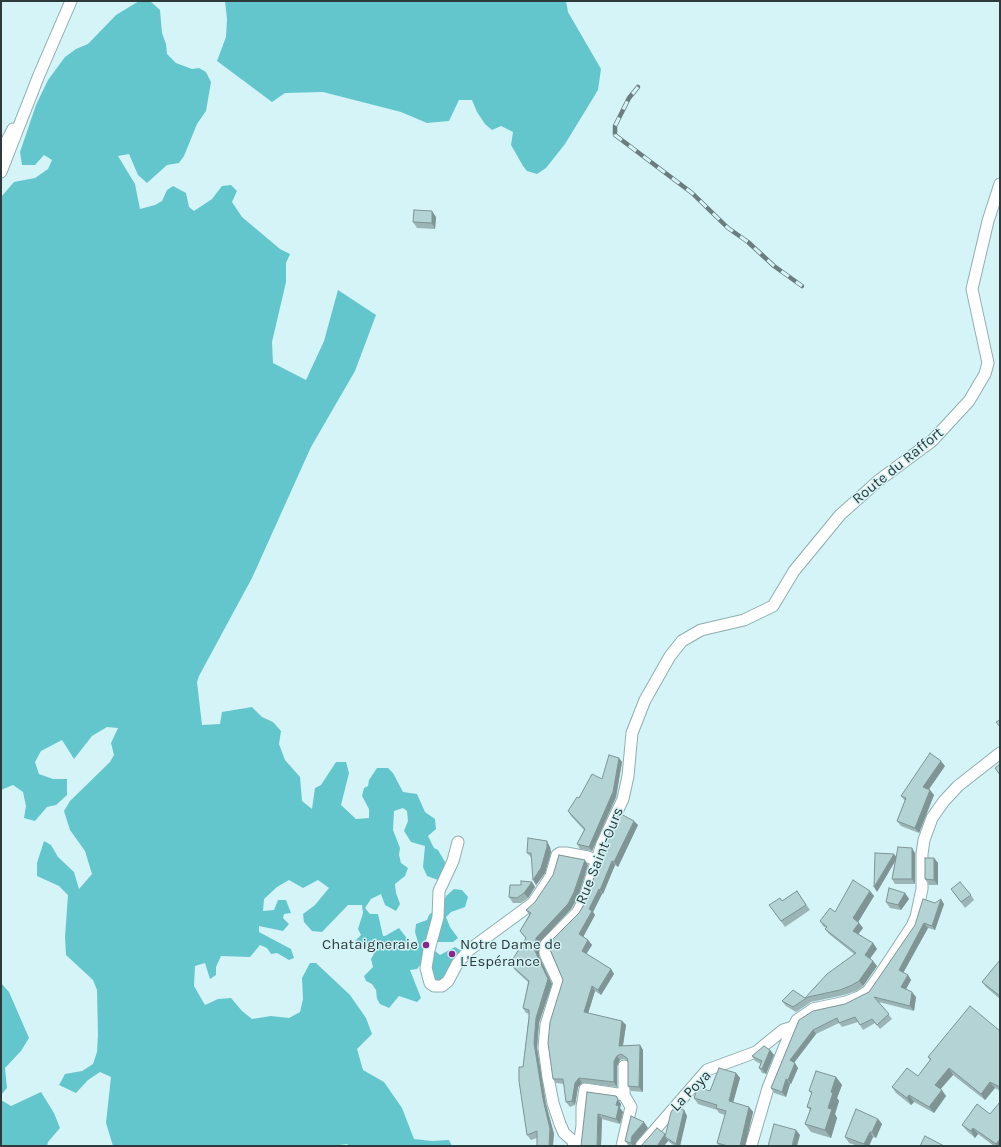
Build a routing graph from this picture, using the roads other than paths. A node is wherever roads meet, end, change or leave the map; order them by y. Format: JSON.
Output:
{"nodes":[{"id":1,"x":71,"y":1,"type":"edge"},
{"id":2,"x":19,"y":127,"type":"junction"},
{"id":3,"x":1,"y":152,"type":"edge"},
{"id":4,"x":1,"y":172,"type":"edge"},
{"id":5,"x":1000,"y":184,"type":"edge"},
{"id":6,"x":998,"y":199,"type":"edge"},
{"id":7,"x":761,"y":613,"type":"joint"},
{"id":8,"x":1000,"y":753,"type":"edge"},
{"id":9,"x":458,"y":842,"type":"dead end"},
{"id":10,"x":597,"y":862,"type":"junction"},
{"id":11,"x":793,"y":1027,"type":"junction"},
{"id":12,"x":624,"y":1066,"type":"dead end"},
{"id":13,"x":624,"y":1095,"type":"junction"},
{"id":14,"x":574,"y":1146,"type":"edge"},
{"id":15,"x":622,"y":1146,"type":"edge"},
{"id":16,"x":641,"y":1146,"type":"edge"},
{"id":17,"x":752,"y":1146,"type":"edge"}],
"edges":[{"from":1,"to":2,"type":"street"},
{"from":2,"to":3,"type":"street"},
{"from":2,"to":4,"type":"street"},
{"from":5,"to":6,"type":"street","name":"Route du Raffort"},
{"from":6,"to":7,"type":"street","name":"Route du Raffort"},
{"from":7,"to":10,"type":"street","name":"Rue Saint-Ours"},
{"from":8,"to":11,"type":"street"},
{"from":9,"to":10,"type":"street"},
{"from":10,"to":14,"type":"street","name":"Rue Saint-Ours"},
{"from":11,"to":16,"type":"street","name":"La Poya"},
{"from":11,"to":17,"type":"street"},
{"from":12,"to":13,"type":"street"},
{"from":13,"to":14,"type":"street"},
{"from":13,"to":15,"type":"street"}]}
